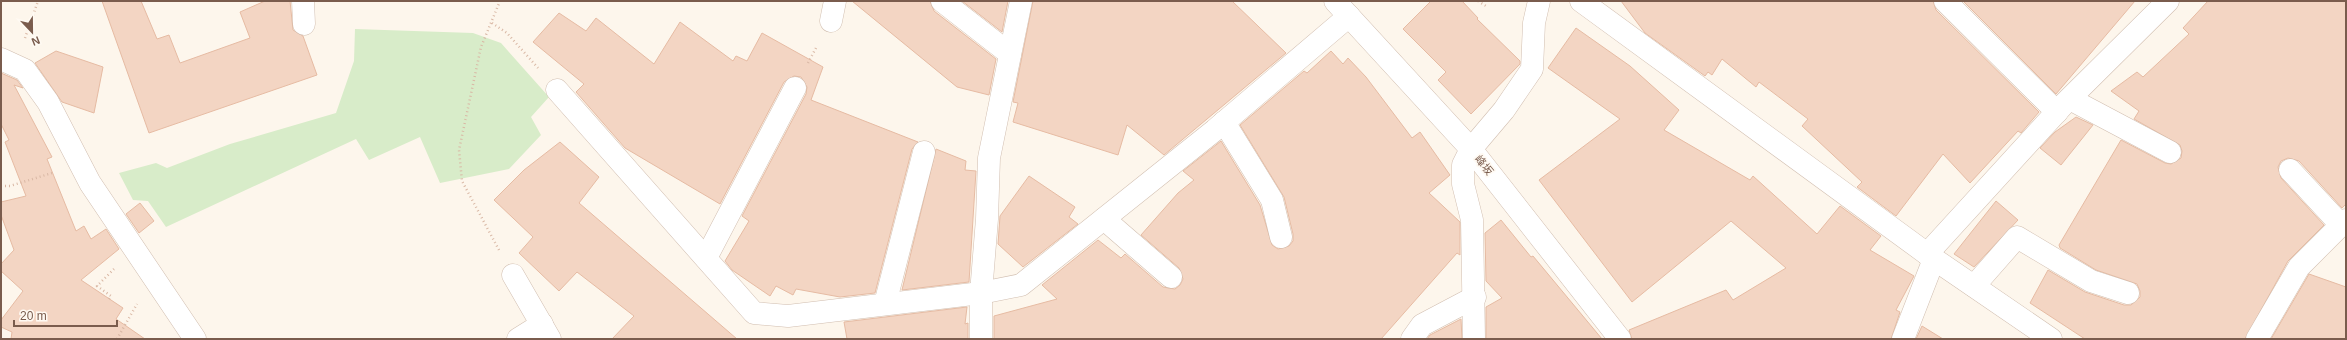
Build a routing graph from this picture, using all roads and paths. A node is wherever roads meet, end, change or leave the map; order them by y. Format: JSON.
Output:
{"nodes":[{"id":1,"x":38,"y":1,"type":"edge"},
{"id":2,"x":303,"y":1,"type":"edge"},
{"id":3,"x":500,"y":1,"type":"edge"},
{"id":4,"x":942,"y":1,"type":"edge"},
{"id":5,"x":1021,"y":1,"type":"edge"},
{"id":6,"x":1478,"y":1,"type":"edge"},
{"id":7,"x":1539,"y":1,"type":"edge"},
{"id":8,"x":1581,"y":1,"type":"edge"},
{"id":9,"x":1945,"y":1,"type":"edge"},
{"id":10,"x":2168,"y":1,"type":"edge"},
{"id":11,"x":1486,"y":6,"type":"dead end"},
{"id":12,"x":1342,"y":8,"type":"edge"},
{"id":13,"x":833,"y":11,"type":"edge"},
{"id":14,"x":492,"y":22,"type":"junction"},
{"id":15,"x":304,"y":24,"type":"dead end"},
{"id":16,"x":1010,"y":54,"type":"junction"},
{"id":17,"x":8,"y":63,"type":"edge"},
{"id":18,"x":795,"y":88,"type":"joint"},
{"id":19,"x":558,"y":90,"type":"joint"},
{"id":20,"x":2063,"y":106,"type":"junction"},
{"id":21,"x":1224,"y":122,"type":"junction"},
{"id":22,"x":1471,"y":149,"type":"junction"},
{"id":23,"x":924,"y":152,"type":"dead end"},
{"id":24,"x":2170,"y":152,"type":"dead end"},
{"id":25,"x":2290,"y":170,"type":"dead end"},
{"id":26,"x":43,"y":176,"type":"dead end"},
{"id":27,"x":1,"y":186,"type":"edge"},
{"id":28,"x":1104,"y":219,"type":"junction"},
{"id":29,"x":2343,"y":222,"type":"edge"},
{"id":30,"x":1280,"y":236,"type":"dead end"},
{"id":31,"x":1930,"y":256,"type":"junction"},
{"id":32,"x":706,"y":258,"type":"junction"},
{"id":33,"x":513,"y":275,"type":"joint"},
{"id":34,"x":1171,"y":277,"type":"dead end"},
{"id":35,"x":96,"y":286,"type":"dead end"},
{"id":36,"x":1974,"y":286,"type":"junction"},
{"id":37,"x":981,"y":293,"type":"junction"},
{"id":38,"x":2128,"y":293,"type":"dead end"},
{"id":39,"x":1475,"y":297,"type":"junction"},
{"id":40,"x":109,"y":299,"type":"dead end"},
{"id":41,"x":885,"y":304,"type":"junction"},
{"id":42,"x":132,"y":313,"type":"dead end"},
{"id":43,"x":546,"y":332,"type":"edge"},
{"id":44,"x":117,"y":339,"type":"edge"},
{"id":45,"x":195,"y":339,"type":"edge"},
{"id":46,"x":518,"y":339,"type":"edge"},
{"id":47,"x":981,"y":339,"type":"edge"},
{"id":48,"x":1412,"y":339,"type":"edge"},
{"id":49,"x":1474,"y":339,"type":"edge"},
{"id":50,"x":1620,"y":339,"type":"edge"},
{"id":51,"x":1903,"y":339,"type":"edge"},
{"id":52,"x":2051,"y":339,"type":"edge"},
{"id":53,"x":2257,"y":339,"type":"edge"}],
"edges":[{"from":1,"to":17,"type":"path"},
{"from":2,"to":15,"type":"street"},
{"from":3,"to":14,"type":"path"},
{"from":4,"to":16,"type":"street"},
{"from":5,"to":16,"type":"street"},
{"from":6,"to":11,"type":"path"},
{"from":7,"to":22,"type":"street"},
{"from":8,"to":31,"type":"street"},
{"from":9,"to":20,"type":"street"},
{"from":10,"to":20,"type":"street"},
{"from":12,"to":21,"type":"street"},
{"from":12,"to":22,"type":"street","name":"峰坂"},
{"from":13,"to":18,"type":"path"},
{"from":14,"to":19,"type":"path"},
{"from":14,"to":33,"type":"path"},
{"from":16,"to":37,"type":"street"},
{"from":17,"to":45,"type":"street"},
{"from":18,"to":32,"type":"street"},
{"from":19,"to":32,"type":"street"},
{"from":20,"to":24,"type":"street"},
{"from":20,"to":31,"type":"street"},
{"from":21,"to":28,"type":"street"},
{"from":21,"to":30,"type":"street"},
{"from":22,"to":39,"type":"street"},
{"from":22,"to":50,"type":"street","name":"峰坂"},
{"from":23,"to":41,"type":"street"},
{"from":25,"to":29,"type":"street"},
{"from":26,"to":27,"type":"path"},
{"from":28,"to":34,"type":"street"},
{"from":28,"to":37,"type":"street"},
{"from":29,"to":53,"type":"street"},
{"from":31,"to":36,"type":"street"},
{"from":31,"to":51,"type":"street"},
{"from":32,"to":41,"type":"street"},
{"from":33,"to":43,"type":"street"},
{"from":35,"to":40,"type":"path"},
{"from":36,"to":38,"type":"street"},
{"from":36,"to":52,"type":"street"},
{"from":37,"to":41,"type":"street"},
{"from":37,"to":47,"type":"street"},
{"from":39,"to":48,"type":"street"},
{"from":39,"to":49,"type":"street"},
{"from":42,"to":44,"type":"path"},
{"from":43,"to":46,"type":"street"}]}
